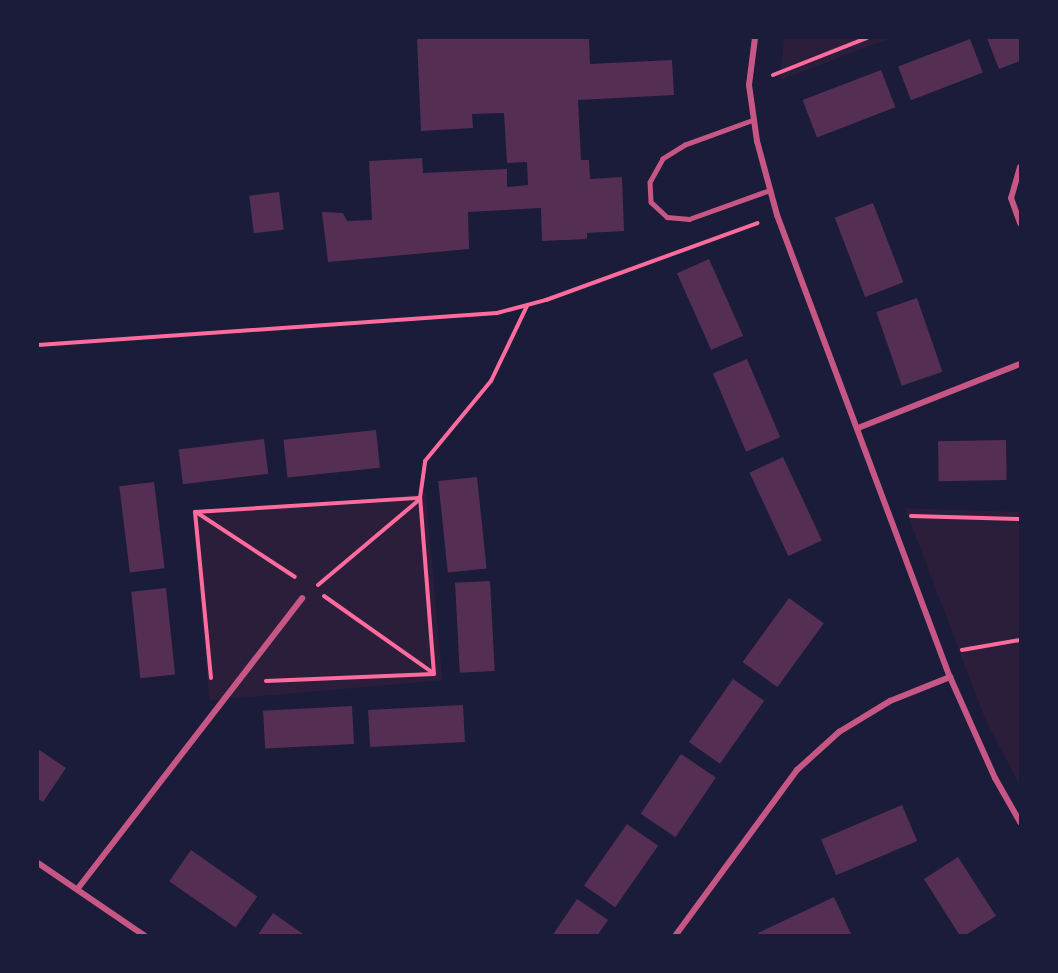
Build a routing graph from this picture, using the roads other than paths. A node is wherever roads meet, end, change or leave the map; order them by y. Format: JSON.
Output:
{"nodes":[{"id":1,"x":755,"y":38,"type":"edge"},
{"id":2,"x":754,"y":120,"type":"junction"},
{"id":3,"x":1020,"y":167,"type":"edge"},
{"id":4,"x":770,"y":190,"type":"junction"},
{"id":5,"x":1020,"y":223,"type":"edge"},
{"id":6,"x":1020,"y":364,"type":"edge"},
{"id":7,"x":858,"y":428,"type":"junction"},
{"id":8,"x":302,"y":598,"type":"road end"},
{"id":9,"x":950,"y":677,"type":"junction"},
{"id":10,"x":1020,"y":822,"type":"edge"},
{"id":11,"x":38,"y":863,"type":"edge"},
{"id":12,"x":79,"y":887,"type":"junction"},
{"id":13,"x":145,"y":936,"type":"edge"},
{"id":14,"x":675,"y":936,"type":"edge"}],
"edges":[{"from":1,"to":2,"type":"street"},
{"from":2,"to":4,"type":"street"},
{"from":2,"to":4,"type":"lane"},
{"from":3,"to":5,"type":"street"},
{"from":4,"to":7,"type":"street"},
{"from":6,"to":7,"type":"street"},
{"from":7,"to":9,"type":"street"},
{"from":8,"to":12,"type":"street"},
{"from":9,"to":10,"type":"street"},
{"from":9,"to":14,"type":"street"},
{"from":11,"to":12,"type":"street"},
{"from":12,"to":13,"type":"street"}]}
